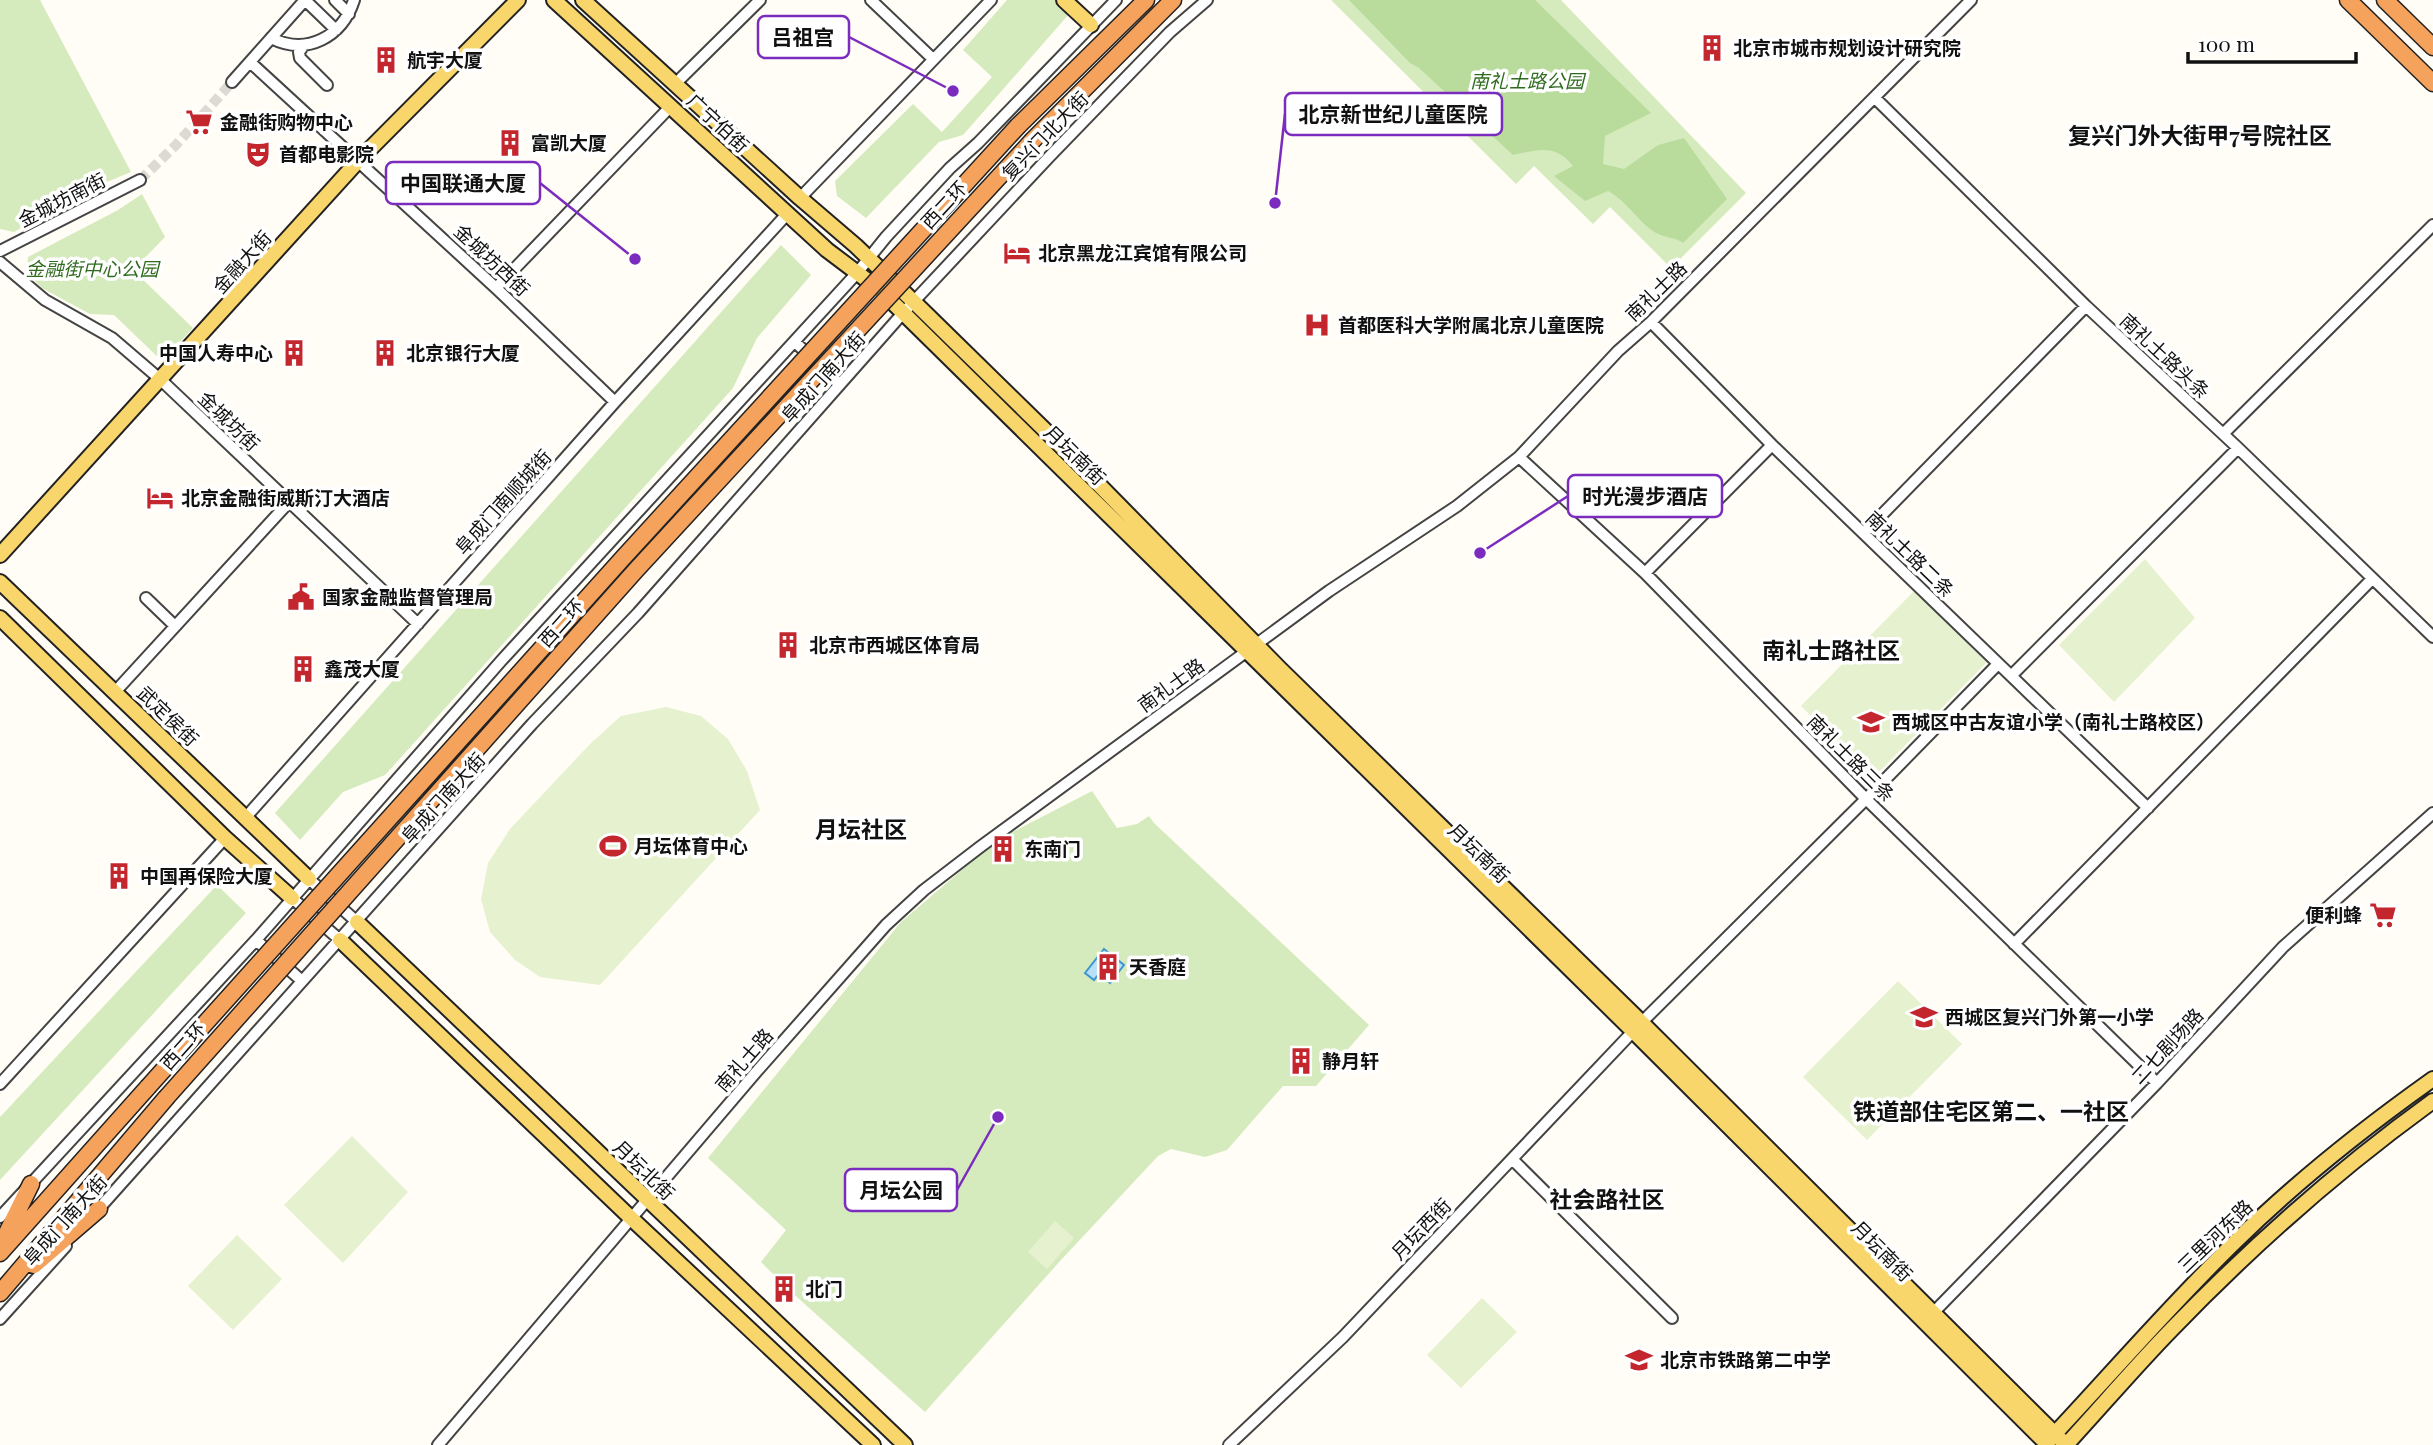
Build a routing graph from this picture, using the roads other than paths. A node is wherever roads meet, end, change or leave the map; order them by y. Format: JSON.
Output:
{"nodes":[{"id":1,"x":305,"y":0,"type":"edge"},
{"id":2,"x":335,"y":0,"type":"edge"},
{"id":3,"x":354,"y":0,"type":"edge"},
{"id":4,"x":506,"y":0,"type":"edge"},
{"id":5,"x":518,"y":0,"type":"edge"},
{"id":6,"x":554,"y":0,"type":"edge"},
{"id":7,"x":583,"y":0,"type":"edge"},
{"id":8,"x":760,"y":0,"type":"edge"},
{"id":9,"x":870,"y":0,"type":"edge"},
{"id":10,"x":992,"y":0,"type":"edge"},
{"id":11,"x":1064,"y":0,"type":"edge"},
{"id":12,"x":1116,"y":0,"type":"edge"},
{"id":13,"x":1146,"y":0,"type":"edge"},
{"id":14,"x":1173,"y":0,"type":"edge"},
{"id":15,"x":1207,"y":0,"type":"edge"},
{"id":16,"x":1971,"y":0,"type":"edge"},
{"id":17,"x":2348,"y":0,"type":"edge"},
{"id":18,"x":2385,"y":0,"type":"edge"},
{"id":19,"x":349,"y":14,"type":"junction"},
{"id":20,"x":1091,"y":25,"type":"junction"},
{"id":21,"x":335,"y":30,"type":"junction"},
{"id":22,"x":271,"y":38,"type":"junction"},
{"id":23,"x":304,"y":45,"type":"junction"},
{"id":24,"x":2433,"y":47,"type":"edge"},
{"id":25,"x":933,"y":59,"type":"junction"},
{"id":26,"x":250,"y":62,"type":"junction"},
{"id":27,"x":232,"y":82,"type":"tunnel mouth"},
{"id":28,"x":675,"y":83,"type":"junction"},
{"id":29,"x":2433,"y":83,"type":"edge"},
{"id":30,"x":327,"y":85,"type":"dead end"},
{"id":31,"x":1875,"y":98,"type":"junction"},
{"id":32,"x":671,"y":106,"type":"junction"},
{"id":33,"x":356,"y":158,"type":"junction"},
{"id":34,"x":140,"y":180,"type":"tunnel mouth"},
{"id":35,"x":800,"y":198,"type":"junction"},
{"id":36,"x":788,"y":213,"type":"junction"},
{"id":37,"x":2433,"y":225,"type":"edge"},
{"id":38,"x":0,"y":251,"type":"edge"},
{"id":39,"x":869,"y":257,"type":"junction"},
{"id":40,"x":0,"y":262,"type":"edge"},
{"id":41,"x":857,"y":273,"type":"junction"},
{"id":42,"x":891,"y":279,"type":"junction"},
{"id":43,"x":496,"y":288,"type":"junction"},
{"id":44,"x":880,"y":290,"type":"junction"},
{"id":45,"x":914,"y":302,"type":"junction"},
{"id":46,"x":2086,"y":306,"type":"junction"},
{"id":47,"x":903,"y":313,"type":"junction"},
{"id":48,"x":1651,"y":322,"type":"junction"},
{"id":49,"x":795,"y":342,"type":"junction"},
{"id":50,"x":816,"y":363,"type":"junction"},
{"id":51,"x":161,"y":380,"type":"junction"},
{"id":52,"x":839,"y":384,"type":"junction"},
{"id":53,"x":615,"y":402,"type":"junction"},
{"id":54,"x":2223,"y":434,"type":"junction"},
{"id":55,"x":1772,"y":445,"type":"junction"},
{"id":56,"x":2238,"y":448,"type":"junction"},
{"id":57,"x":1520,"y":457,"type":"junction"},
{"id":58,"x":289,"y":502,"type":"junction"},
{"id":59,"x":1864,"y":533,"type":"junction"},
{"id":60,"x":0,"y":555,"type":"edge"},
{"id":61,"x":1645,"y":573,"type":"junction"},
{"id":62,"x":2372,"y":579,"type":"junction"},
{"id":63,"x":0,"y":582,"type":"edge"},
{"id":64,"x":146,"y":598,"type":"dead end"},
{"id":65,"x":0,"y":618,"type":"edge"},
{"id":66,"x":418,"y":624,"type":"junction"},
{"id":67,"x":175,"y":626,"type":"junction"},
{"id":68,"x":2433,"y":637,"type":"edge"},
{"id":69,"x":1252,"y":647,"type":"junction"},
{"id":70,"x":1998,"y":664,"type":"junction"},
{"id":71,"x":2011,"y":676,"type":"junction"},
{"id":72,"x":115,"y":692,"type":"junction"},
{"id":73,"x":1866,"y":799,"type":"junction"},
{"id":74,"x":2148,"y":808,"type":"junction"},
{"id":75,"x":2433,"y":813,"type":"edge"},
{"id":76,"x":246,"y":817,"type":"junction"},
{"id":77,"x":225,"y":838,"type":"junction"},
{"id":78,"x":309,"y":879,"type":"junction"},
{"id":79,"x":292,"y":898,"type":"junction"},
{"id":80,"x":357,"y":922,"type":"junction"},
{"id":81,"x":256,"y":940,"type":"junction"},
{"id":82,"x":340,"y":940,"type":"junction"},
{"id":83,"x":2014,"y":944,"type":"junction"},
{"id":84,"x":302,"y":981,"type":"junction"},
{"id":85,"x":1638,"y":1027,"type":"junction"},
{"id":86,"x":2433,"y":1079,"type":"edge"},
{"id":87,"x":2157,"y":1083,"type":"junction"},
{"id":88,"x":0,"y":1084,"type":"edge"},
{"id":89,"x":2433,"y":1101,"type":"edge"},
{"id":90,"x":1512,"y":1159,"type":"junction"},
{"id":91,"x":31,"y":1184,"type":"junction"},
{"id":92,"x":648,"y":1200,"type":"junction"},
{"id":93,"x":99,"y":1209,"type":"junction"},
{"id":94,"x":0,"y":1217,"type":"edge"},
{"id":95,"x":632,"y":1219,"type":"junction"},
{"id":96,"x":0,"y":1248,"type":"edge"},
{"id":97,"x":0,"y":1254,"type":"edge"},
{"id":98,"x":0,"y":1294,"type":"edge"},
{"id":99,"x":1934,"y":1312,"type":"junction"},
{"id":100,"x":1672,"y":1318,"type":"dead end"},
{"id":101,"x":0,"y":1319,"type":"edge"},
{"id":102,"x":2049,"y":1442,"type":"edge"},
{"id":103,"x":902,"y":1444,"type":"edge"},
{"id":104,"x":438,"y":1445,"type":"edge"},
{"id":105,"x":873,"y":1445,"type":"edge"},
{"id":106,"x":1229,"y":1445,"type":"edge"},
{"id":107,"x":2066,"y":1445,"type":"edge"}],
"edges":[{"from":1,"to":21,"type":"street"},
{"from":1,"to":22,"type":"street"},
{"from":2,"to":19,"type":"street"},
{"from":3,"to":19,"type":"street"},
{"from":4,"to":33,"type":"main road"},
{"from":5,"to":33,"type":"main road","name":"金融大街"},
{"from":6,"to":32,"type":"main road","name":"广宁伯街"},
{"from":7,"to":28,"type":"main road","name":"广宁伯街"},
{"from":8,"to":28,"type":"street"},
{"from":9,"to":25,"type":"street"},
{"from":10,"to":25,"type":"street"},
{"from":11,"to":20,"type":"main road"},
{"from":12,"to":20,"type":"street"},
{"from":13,"to":97,"type":"highway","name":"西二环","bridge":true},
{"from":14,"to":98,"type":"highway","name":"西二环","bridge":true},
{"from":15,"to":45,"type":"street","name":"复兴门北大街"},
{"from":16,"to":31,"type":"street","name":"南礼士路"},
{"from":17,"to":29,"type":"highway"},
{"from":18,"to":24,"type":"highway"},
{"from":19,"to":21,"type":"street"},
{"from":20,"to":39,"type":"street"},
{"from":21,"to":23,"type":"street"},
{"from":22,"to":23,"type":"street"},
{"from":22,"to":26,"type":"street"},
{"from":23,"to":30,"type":"street"},
{"from":25,"to":35,"type":"street"},
{"from":26,"to":27,"type":"street"},
{"from":26,"to":33,"type":"street","name":"金城坊西街"},
{"from":28,"to":35,"type":"main road","name":"广宁伯街"},
{"from":31,"to":46,"type":"street","name":"南礼士路头条"},
{"from":31,"to":48,"type":"street","name":"南礼士路"},
{"from":32,"to":36,"type":"main road","name":"广宁伯街"},
{"from":32,"to":43,"type":"street"},
{"from":33,"to":43,"type":"street","name":"金城坊西街"},
{"from":33,"to":51,"type":"main road","name":"金融大街"},
{"from":34,"to":38,"type":"street","name":"金城坊南街"},
{"from":35,"to":39,"type":"main road","name":"广宁伯街"},
{"from":36,"to":41,"type":"main road","name":"广宁伯街"},
{"from":36,"to":53,"type":"street","name":"阜成门南顺城街"},
{"from":37,"to":54,"type":"street"},
{"from":39,"to":41,"type":"street"},
{"from":39,"to":42,"type":"main road","name":"广宁伯街"},
{"from":40,"to":51,"type":"street","name":"金城坊街"},
{"from":41,"to":44,"type":"main road","name":"广宁伯街"},
{"from":41,"to":49,"type":"street"},
{"from":42,"to":44,"type":"street"},
{"from":42,"to":45,"type":"main road","name":"月坛南街"},
{"from":43,"to":53,"type":"street","name":"金城坊西街"},
{"from":44,"to":47,"type":"main road","name":"月坛南街"},
{"from":44,"to":50,"type":"street"},
{"from":45,"to":47,"type":"street","name":"阜成门南大街"},
{"from":45,"to":69,"type":"main road","name":"月坛南街"},
{"from":46,"to":54,"type":"street","name":"南礼士路头条"},
{"from":46,"to":59,"type":"street"},
{"from":47,"to":52,"type":"street","name":"阜成门南大街"},
{"from":47,"to":69,"type":"main road","name":"月坛南街"},
{"from":48,"to":55,"type":"street","name":"南礼士路二条"},
{"from":48,"to":57,"type":"street","name":"南礼士路"},
{"from":49,"to":50,"type":"street"},
{"from":49,"to":78,"type":"street"},
{"from":50,"to":52,"type":"street"},
{"from":51,"to":58,"type":"street","name":"金城坊街"},
{"from":51,"to":60,"type":"main road","name":"金融大街"},
{"from":52,"to":80,"type":"street","name":"阜成门南大街"},
{"from":53,"to":66,"type":"street","name":"阜成门南顺城街"},
{"from":54,"to":56,"type":"street","name":"南礼士路头条"},
{"from":55,"to":59,"type":"street","name":"南礼士路二条"},
{"from":55,"to":61,"type":"street"},
{"from":56,"to":62,"type":"street","name":"南礼士路头条"},
{"from":56,"to":71,"type":"street"},
{"from":57,"to":61,"type":"street","name":"南礼士路三条"},
{"from":57,"to":69,"type":"street","name":"南礼士路"},
{"from":58,"to":66,"type":"street","name":"金城坊街"},
{"from":58,"to":67,"type":"street"},
{"from":59,"to":70,"type":"street","name":"南礼士路二条"},
{"from":61,"to":73,"type":"street","name":"南礼士路三条"},
{"from":62,"to":68,"type":"street","name":"南礼士路头条"},
{"from":62,"to":74,"type":"street"},
{"from":63,"to":72,"type":"main road","name":"武定侯街"},
{"from":64,"to":67,"type":"street"},
{"from":65,"to":77,"type":"main road"},
{"from":66,"to":76,"type":"street","name":"阜成门南顺城街"},
{"from":67,"to":72,"type":"street"},
{"from":69,"to":85,"type":"main road","name":"月坛南街"},
{"from":69,"to":92,"type":"street","name":"南礼士路"},
{"from":70,"to":71,"type":"street","name":"南礼士路二条"},
{"from":70,"to":73,"type":"street","name":"月坛西街"},
{"from":71,"to":74,"type":"street","name":"南礼士路二条"},
{"from":72,"to":76,"type":"main road","name":"武定侯街"},
{"from":73,"to":83,"type":"street","name":"南礼士路三条"},
{"from":73,"to":85,"type":"street","name":"月坛西街"},
{"from":74,"to":83,"type":"street"},
{"from":75,"to":87,"type":"street","name":"二七剧场路"},
{"from":76,"to":78,"type":"main road","name":"武定侯街"},
{"from":77,"to":79,"type":"main road"},
{"from":77,"to":88,"type":"street"},
{"from":78,"to":79,"type":"street"},
{"from":78,"to":80,"type":"street"},
{"from":79,"to":81,"type":"street"},
{"from":79,"to":82,"type":"street"},
{"from":80,"to":82,"type":"street","name":"阜成门南大街"},
{"from":80,"to":92,"type":"main road","name":"月坛北街"},
{"from":81,"to":84,"type":"street"},
{"from":81,"to":91,"type":"street"},
{"from":82,"to":84,"type":"street","name":"阜成门南大街"},
{"from":82,"to":95,"type":"main road"},
{"from":83,"to":87,"type":"street","name":"南礼士路三条"},
{"from":84,"to":93,"type":"street","name":"阜成门南大街"},
{"from":85,"to":90,"type":"street","name":"月坛西街"},
{"from":85,"to":99,"type":"main road","name":"月坛南街"},
{"from":85,"to":102,"type":"main road","name":"月坛南街"},
{"from":86,"to":102,"type":"main road","name":"三里河东路"},
{"from":87,"to":99,"type":"street","name":"二七剧场路"},
{"from":89,"to":107,"type":"main road","name":"三里河东路"},
{"from":90,"to":100,"type":"street"},
{"from":90,"to":106,"type":"street","name":"月坛西街"},
{"from":91,"to":94,"type":"street"},
{"from":91,"to":96,"type":"highway"},
{"from":92,"to":95,"type":"street","name":"南礼士路"},
{"from":92,"to":103,"type":"main road","name":"月坛北街"},
{"from":93,"to":98,"type":"highway"},
{"from":93,"to":101,"type":"street","name":"阜成门南大街"},
{"from":95,"to":104,"type":"street","name":"南礼士路"},
{"from":95,"to":105,"type":"main road"},
{"from":99,"to":102,"type":"main road","name":"月坛南街"},
{"from":102,"to":107,"type":"main road","name":"月坛南街"}]}
